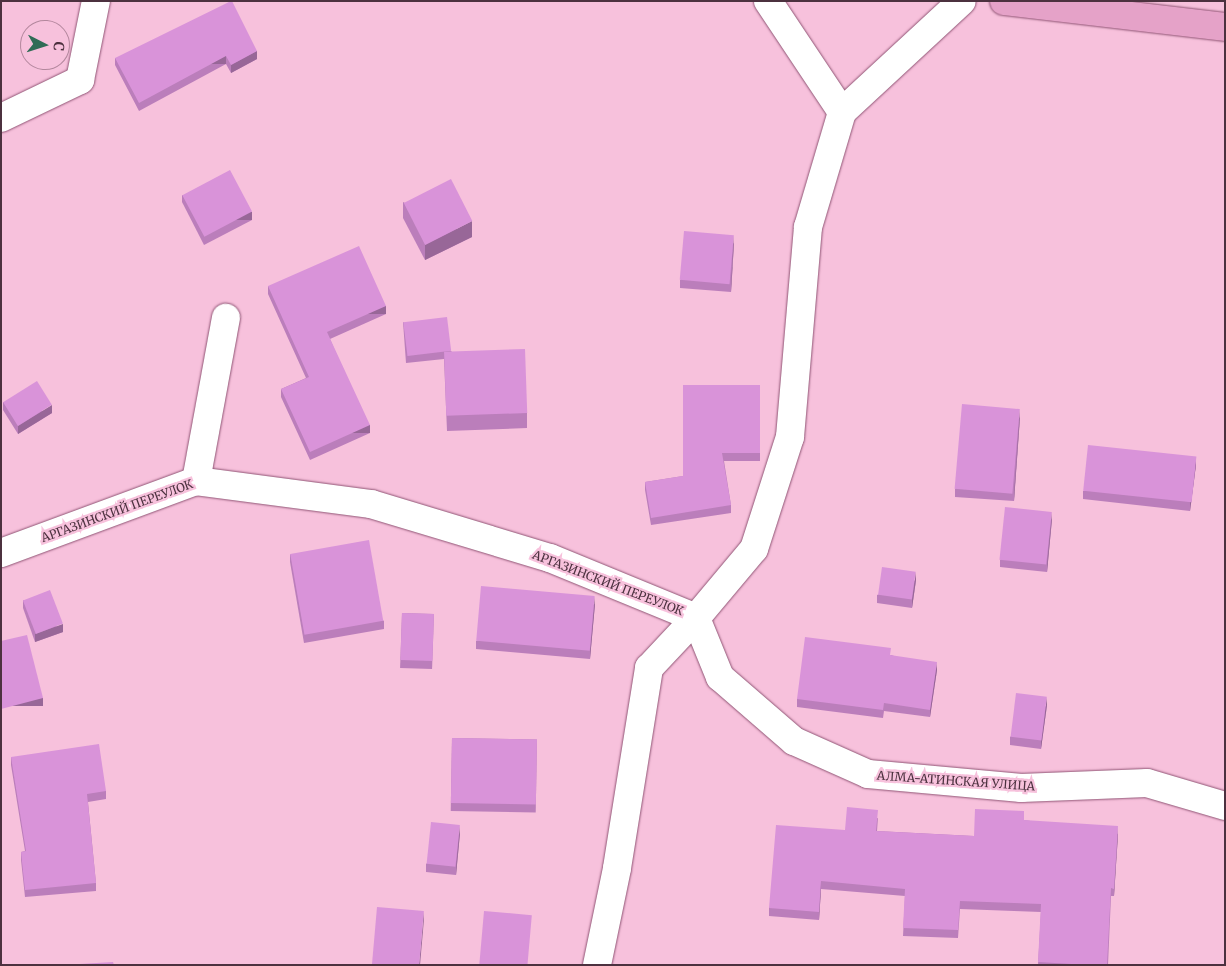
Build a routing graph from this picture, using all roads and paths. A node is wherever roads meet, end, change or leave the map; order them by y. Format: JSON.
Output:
{"nodes":[{"id":1,"x":96,"y":1,"type":"edge"},
{"id":2,"x":768,"y":1,"type":"edge"},
{"id":3,"x":962,"y":1,"type":"edge"},
{"id":4,"x":1004,"y":1,"type":"edge"},
{"id":5,"x":1225,"y":27,"type":"edge"},
{"id":6,"x":842,"y":112,"type":"junction"},
{"id":7,"x":1,"y":118,"type":"edge"},
{"id":8,"x":226,"y":318,"type":"dead end"},
{"id":9,"x":196,"y":481,"type":"junction"},
{"id":10,"x":1,"y":553,"type":"edge"},
{"id":11,"x":696,"y":618,"type":"junction"},
{"id":12,"x":1225,"y":806,"type":"edge"},
{"id":13,"x":597,"y":965,"type":"edge"}],
"edges":[{"from":1,"to":7,"type":"street"},
{"from":2,"to":6,"type":"street"},
{"from":3,"to":6,"type":"street"},
{"from":4,"to":5,"type":"main road"},
{"from":6,"to":11,"type":"street","name":"АРГАЗИНСКИЙ ПЕРЕУЛОК"},
{"from":8,"to":9,"type":"street"},
{"from":9,"to":10,"type":"street","name":"АРГАЗИНСКИЙ ПЕРЕУЛОК"},
{"from":9,"to":11,"type":"street","name":"АРГАЗИНСКИЙ ПЕРЕУЛОК"},
{"from":11,"to":12,"type":"street","name":"АЛМА-АТИНСКАЯ УЛИЦА"},
{"from":11,"to":13,"type":"street"}]}
